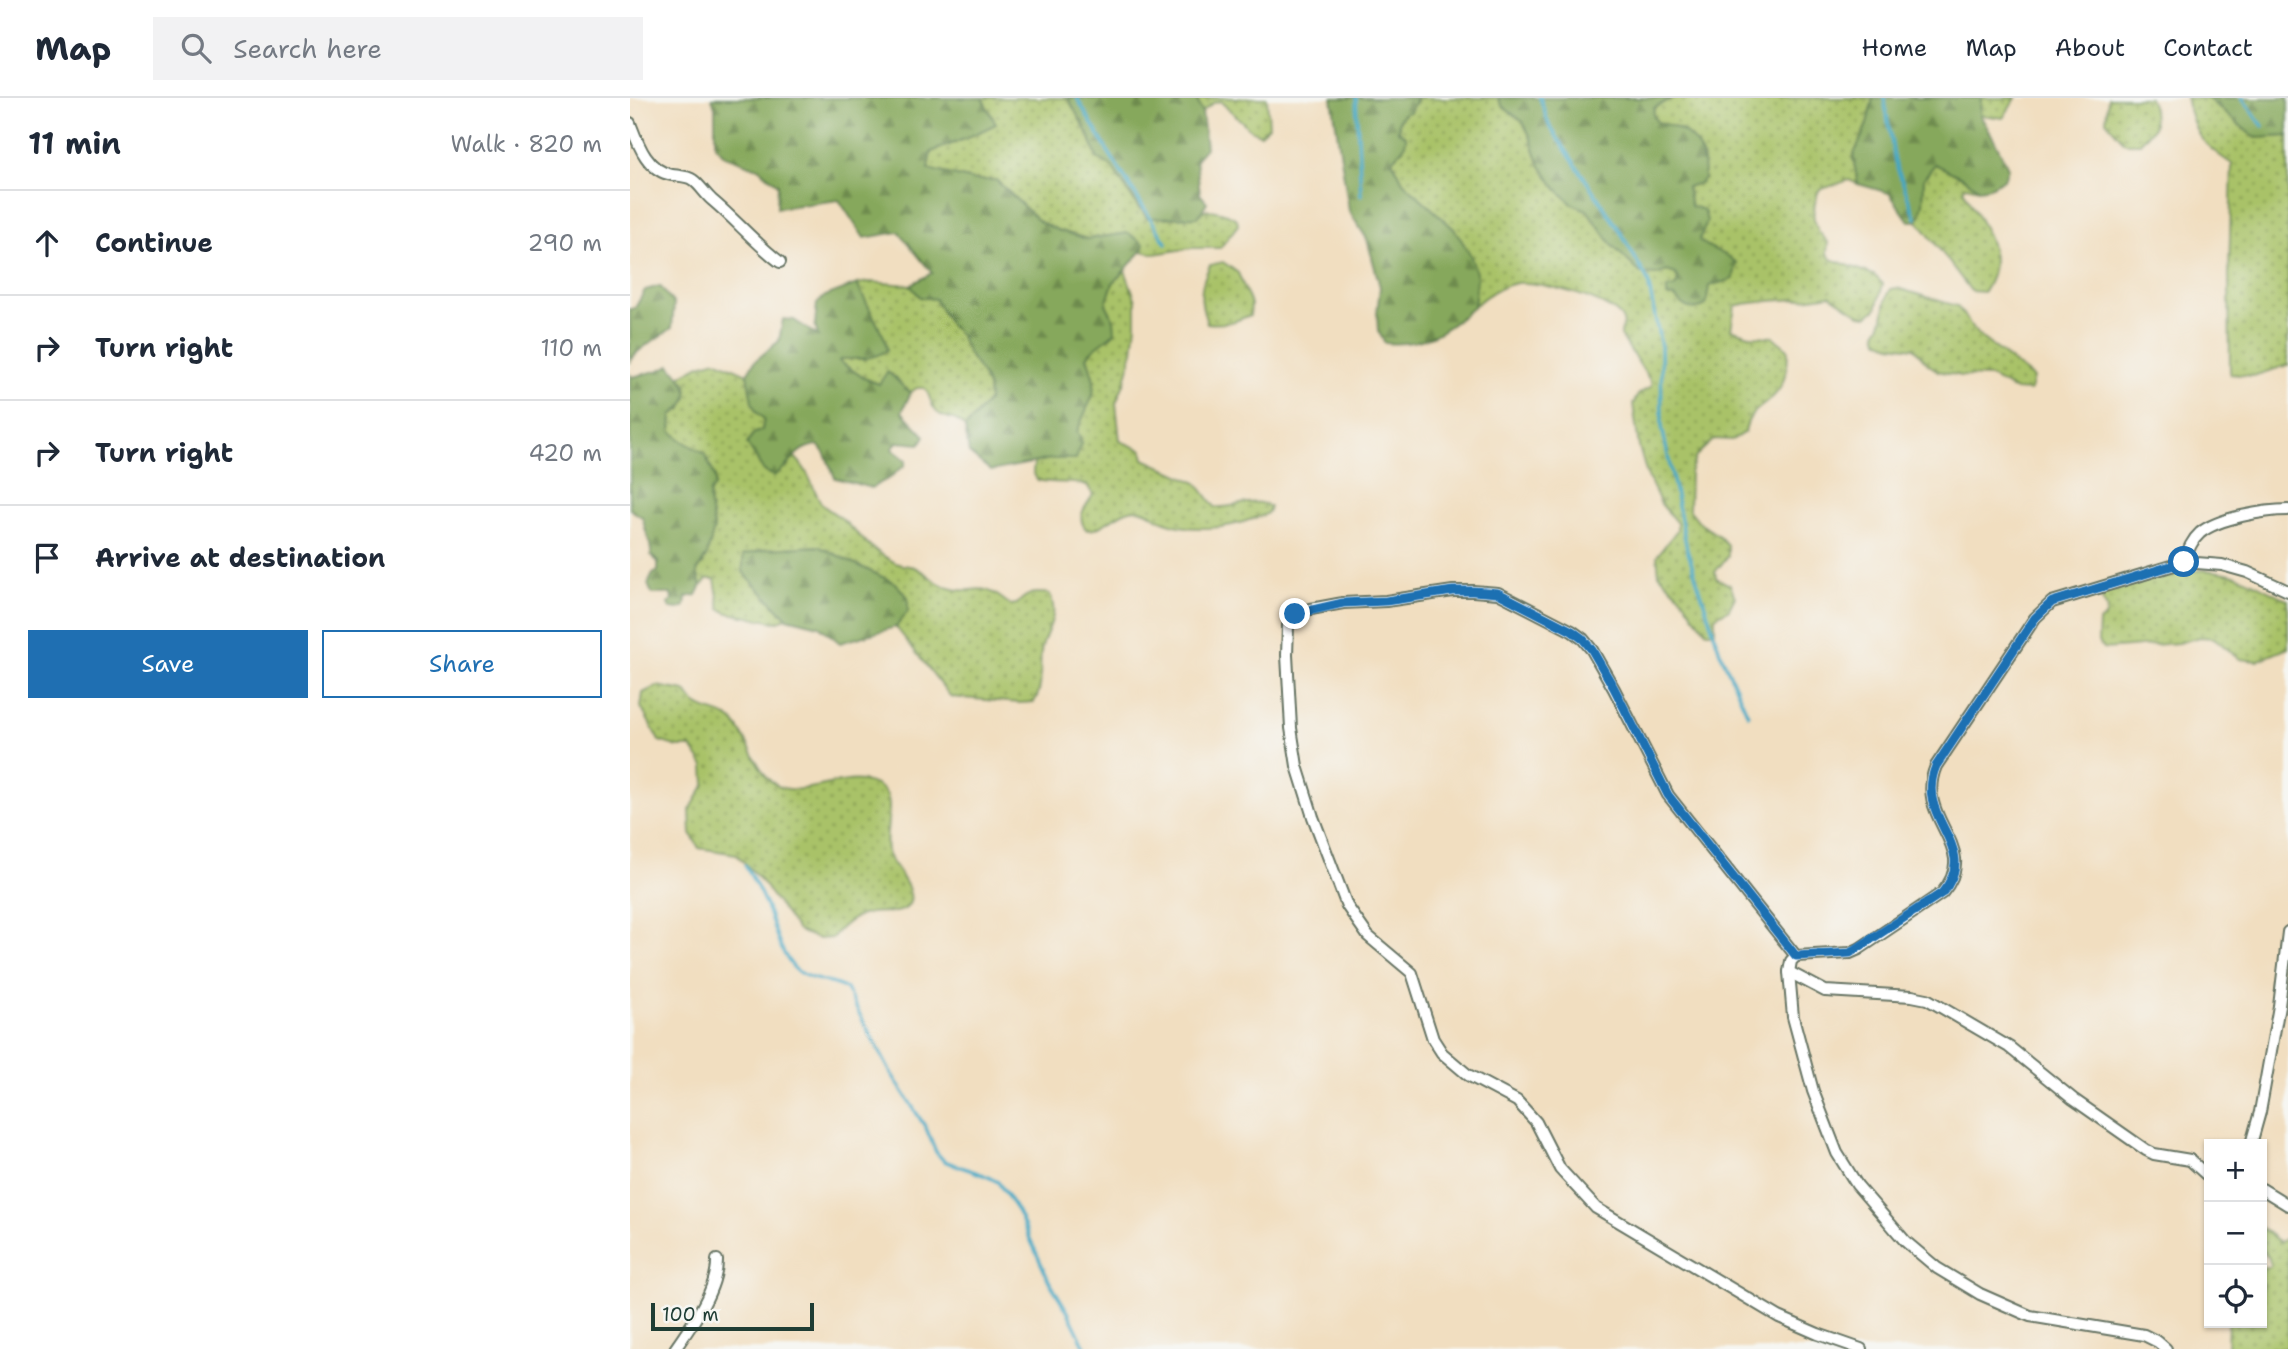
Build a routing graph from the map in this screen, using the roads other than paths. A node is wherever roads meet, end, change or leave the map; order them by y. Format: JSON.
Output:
{"nodes":[{"id":1,"x":630,"y":123,"type":"edge"},
{"id":2,"x":780,"y":262,"type":"dead end"},
{"id":3,"x":2288,"y":510,"type":"edge"},
{"id":4,"x":2184,"y":562,"type":"junction"},
{"id":5,"x":2288,"y":591,"type":"edge"},
{"id":6,"x":2288,"y":932,"type":"edge"},
{"id":7,"x":1796,"y":956,"type":"junction"},
{"id":8,"x":1789,"y":972,"type":"junction"},
{"id":9,"x":2252,"y":1139,"type":"edge"},
{"id":10,"x":2204,"y":1173,"type":"edge"},
{"id":11,"x":2267,"y":1192,"type":"edge"},
{"id":12,"x":2288,"y":1205,"type":"edge"},
{"id":13,"x":717,"y":1260,"type":"dead end"},
{"id":14,"x":676,"y":1349,"type":"edge"},
{"id":15,"x":1861,"y":1349,"type":"edge"},
{"id":16,"x":2166,"y":1349,"type":"edge"}],
"edges":[{"from":1,"to":2,"type":"street"},
{"from":3,"to":4,"type":"street"},
{"from":4,"to":5,"type":"street"},
{"from":4,"to":7,"type":"street"},
{"from":6,"to":9,"type":"street"},
{"from":7,"to":8,"type":"street"},
{"from":7,"to":15,"type":"street"},
{"from":8,"to":10,"type":"street"},
{"from":8,"to":16,"type":"street"},
{"from":11,"to":12,"type":"street"},
{"from":13,"to":14,"type":"street"}]}
